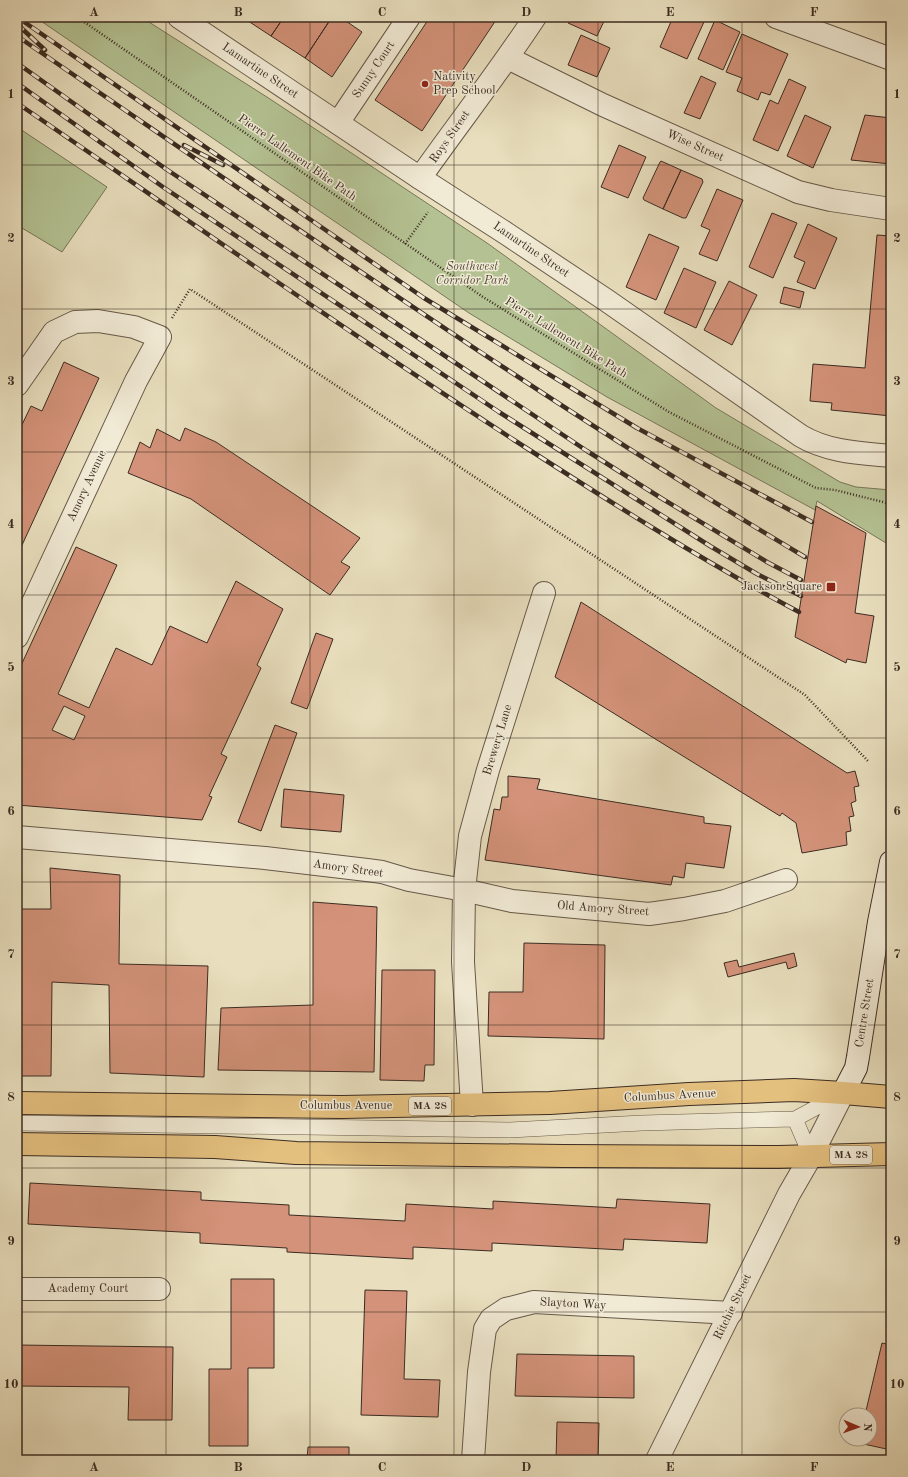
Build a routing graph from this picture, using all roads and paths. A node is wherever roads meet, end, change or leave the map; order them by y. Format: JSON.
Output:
{"nodes":[{"id":1,"x":77,"y":17,"type":"edge"},
{"id":2,"x":179,"y":17,"type":"edge"},
{"id":3,"x":409,"y":17,"type":"edge"},
{"id":4,"x":536,"y":17,"type":"edge"},
{"id":5,"x":776,"y":17,"type":"edge"},
{"id":6,"x":508,"y":58,"type":"junction"},
{"id":7,"x":891,"y":60,"type":"edge"},
{"id":8,"x":338,"y":123,"type":"junction"},
{"id":9,"x":420,"y":178,"type":"junction"},
{"id":10,"x":891,"y":209,"type":"edge"},
{"id":11,"x":429,"y":210,"type":"dead end"},
{"id":12,"x":405,"y":244,"type":"junction"},
{"id":13,"x":160,"y":337,"type":"junction"},
{"id":14,"x":17,"y":385,"type":"edge"},
{"id":15,"x":891,"y":456,"type":"edge"},
{"id":16,"x":891,"y":504,"type":"edge"},
{"id":17,"x":544,"y":592,"type":"dead end"},
{"id":18,"x":17,"y":637,"type":"edge"},
{"id":19,"x":868,"y":761,"type":"dead end"},
{"id":20,"x":17,"y":837,"type":"edge"},
{"id":21,"x":891,"y":862,"type":"edge"},
{"id":22,"x":786,"y":880,"type":"dead end"},
{"id":23,"x":464,"y":890,"type":"junction"},
{"id":24,"x":843,"y":1092,"type":"junction"},
{"id":25,"x":891,"y":1097,"type":"edge"},
{"id":26,"x":17,"y":1103,"type":"edge"},
{"id":27,"x":472,"y":1105,"type":"junction"},
{"id":28,"x":796,"y":1119,"type":"junction"},
{"id":29,"x":17,"y":1123,"type":"edge"},
{"id":30,"x":17,"y":1144,"type":"edge"},
{"id":31,"x":891,"y":1154,"type":"edge"},
{"id":32,"x":811,"y":1156,"type":"junction"},
{"id":33,"x":17,"y":1289,"type":"edge"},
{"id":34,"x":159,"y":1289,"type":"dead end"},
{"id":35,"x":730,"y":1313,"type":"junction"},
{"id":36,"x":473,"y":1460,"type":"edge"},
{"id":37,"x":657,"y":1460,"type":"edge"}],
"edges":[{"from":1,"to":12,"type":"path","name":"Pierre Lallement Bike Path"},
{"from":2,"to":8,"type":"street","name":"Lamartine Street"},
{"from":3,"to":8,"type":"street","name":"Sunny Court"},
{"from":4,"to":6,"type":"street","name":"Roys Street"},
{"from":5,"to":7,"type":"street"},
{"from":6,"to":9,"type":"street","name":"Roys Street"},
{"from":6,"to":10,"type":"street","name":"Wise Street"},
{"from":8,"to":9,"type":"street","name":"Lamartine Street"},
{"from":9,"to":15,"type":"street","name":"Lamartine Street"},
{"from":11,"to":12,"type":"path"},
{"from":12,"to":16,"type":"path","name":"Pierre Lallement Bike Path"},
{"from":13,"to":14,"type":"street"},
{"from":13,"to":18,"type":"street","name":"Amory Avenue"},
{"from":13,"to":19,"type":"path"},
{"from":17,"to":23,"type":"street","name":"Brewery Lane"},
{"from":20,"to":23,"type":"street","name":"Amory Street"},
{"from":21,"to":24,"type":"street","name":"Centre Street"},
{"from":22,"to":23,"type":"street","name":"Old Amory Street"},
{"from":23,"to":27,"type":"street"},
{"from":24,"to":25,"type":"main road","name":"Columbus Avenue","number":"MA 28"},
{"from":24,"to":27,"type":"main road","name":"Columbus Avenue","number":"MA 28"},
{"from":24,"to":28,"type":"lane","name":"Columbus Avenue"},
{"from":24,"to":32,"type":"street","name":"Centre Street"},
{"from":26,"to":27,"type":"main road","name":"Columbus Avenue","number":"MA 28"},
{"from":28,"to":29,"type":"lane","name":"Columbus Avenue"},
{"from":28,"to":32,"type":"lane"},
{"from":30,"to":32,"type":"main road","number":"MA 28"},
{"from":31,"to":32,"type":"main road","number":"MA 28"},
{"from":32,"to":35,"type":"street","name":"Ritchie Street"},
{"from":33,"to":34,"type":"street","name":"Academy Court"},
{"from":35,"to":36,"type":"street","name":"Slayton Way"},
{"from":35,"to":37,"type":"street","name":"Ritchie Street"}]}
